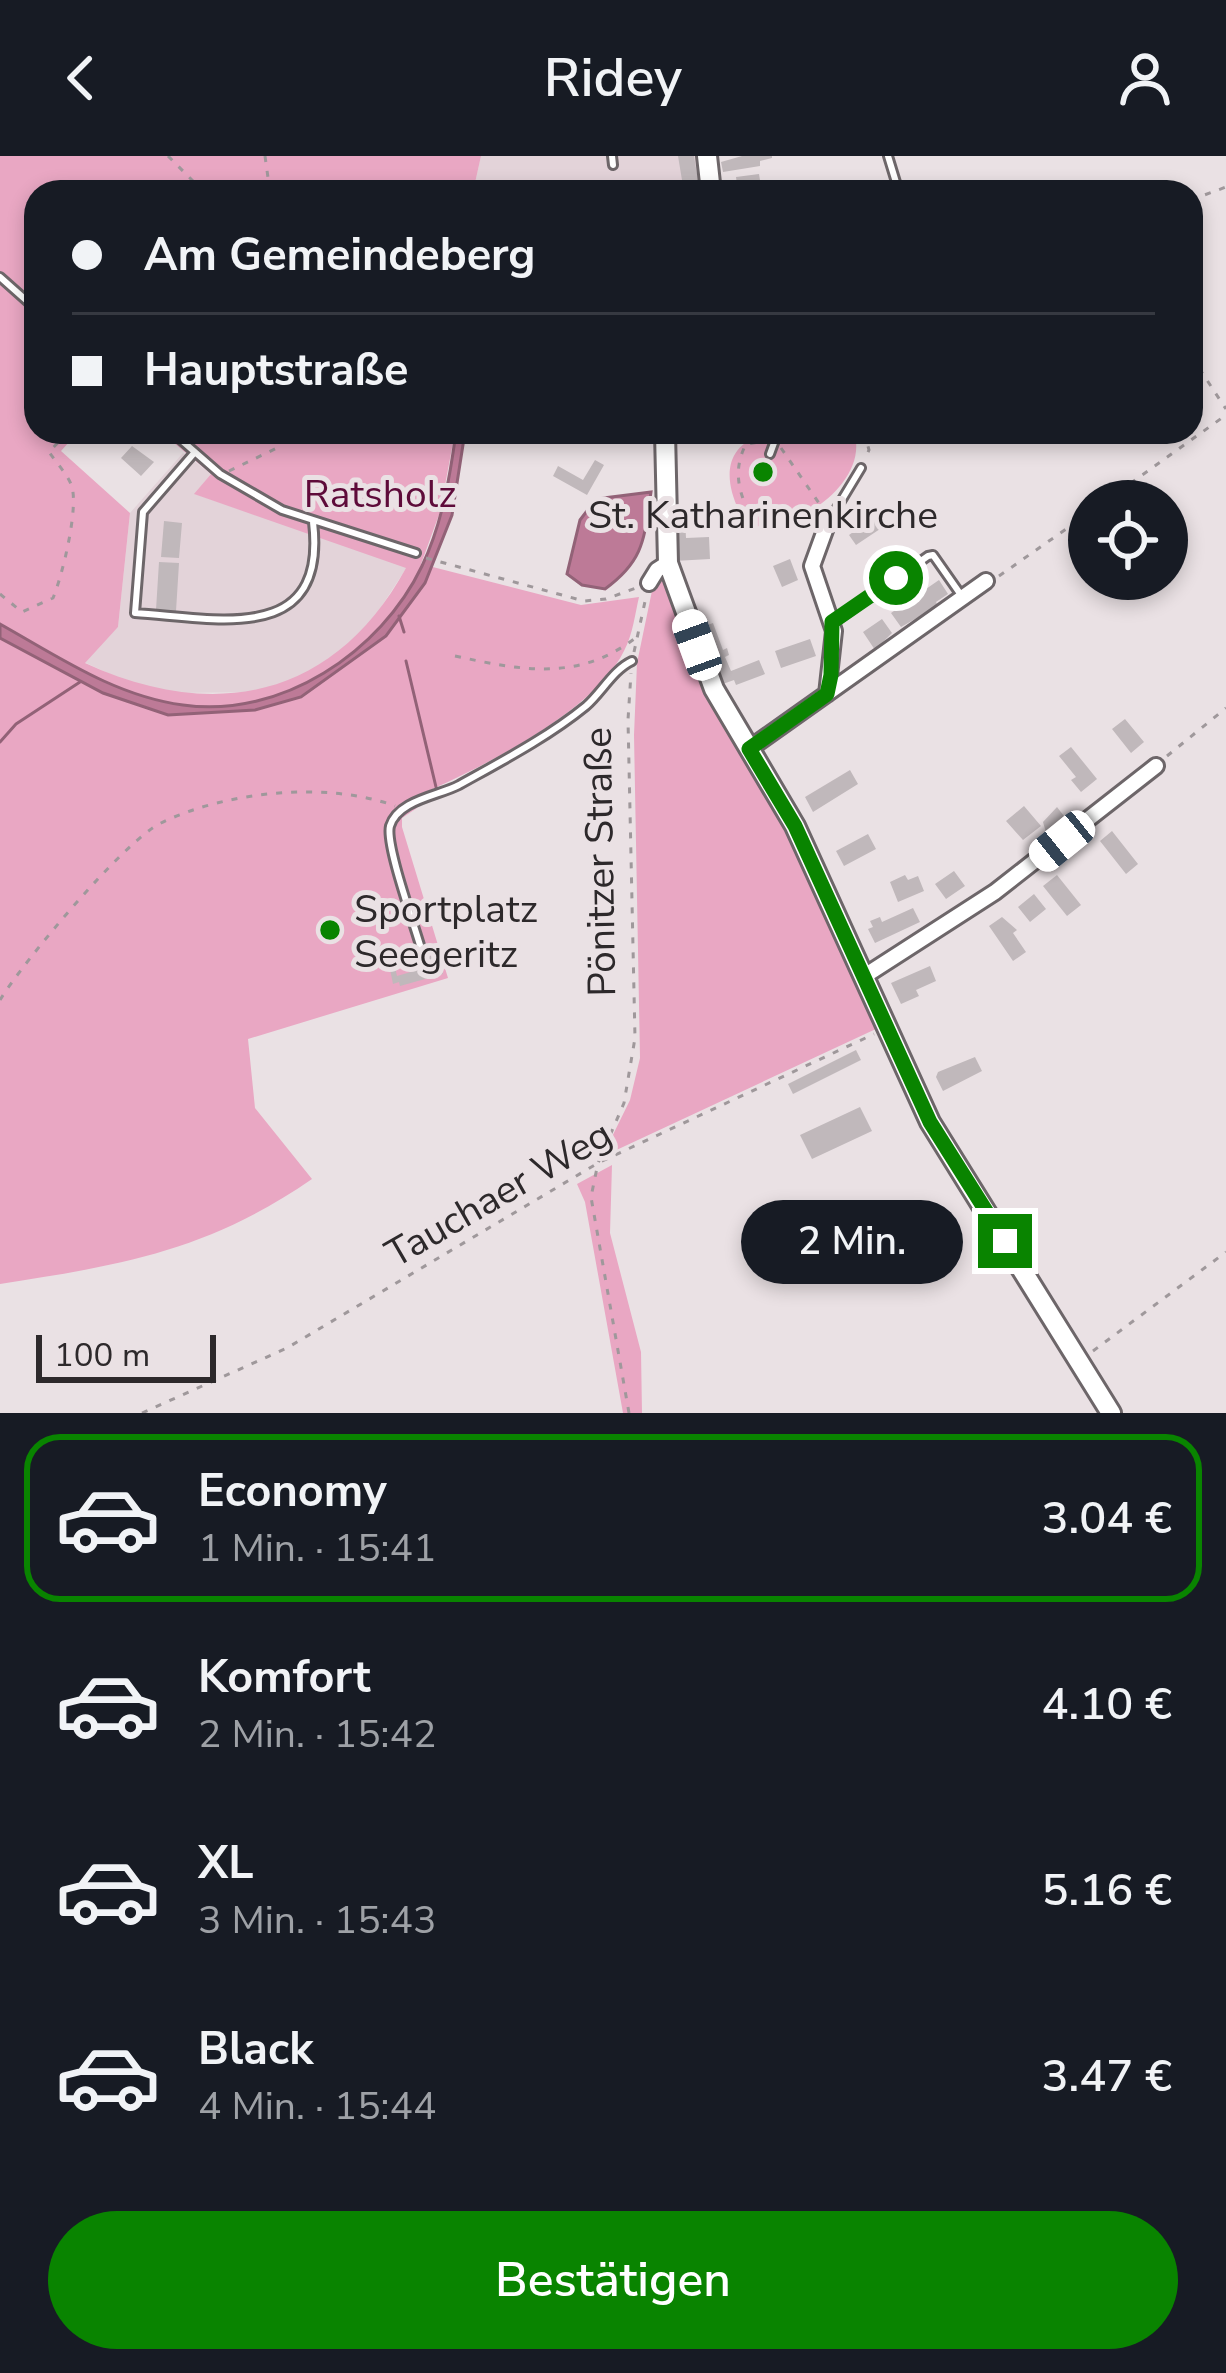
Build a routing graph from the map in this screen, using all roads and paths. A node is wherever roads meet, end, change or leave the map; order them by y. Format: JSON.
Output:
{"nodes":[{"id":1,"x":168,"y":156,"type":"edge"},
{"id":2,"x":192,"y":180,"type":"edge"},
{"id":3,"x":0,"y":277,"type":"edge"},
{"id":4,"x":24,"y":298,"type":"edge"},
{"id":5,"x":1203,"y":375,"type":"edge"},
{"id":6,"x":1226,"y":412,"type":"edge"},
{"id":7,"x":57,"y":444,"type":"edge"},
{"id":8,"x":186,"y":444,"type":"edge"},
{"id":9,"x":279,"y":444,"type":"edge"},
{"id":10,"x":665,"y":444,"type":"edge"},
{"id":11,"x":746,"y":444,"type":"edge"},
{"id":12,"x":771,"y":444,"type":"edge"},
{"id":13,"x":775,"y":444,"type":"edge"},
{"id":14,"x":866,"y":444,"type":"edge"},
{"id":15,"x":1183,"y":444,"type":"edge"},
{"id":16,"x":195,"y":452,"type":"junction"},
{"id":17,"x":770,"y":454,"type":"dead end"},
{"id":18,"x":861,"y":468,"type":"joint"},
{"id":19,"x":220,"y":474,"type":"junction"},
{"id":20,"x":1134,"y":480,"type":"edge"},
{"id":21,"x":313,"y":522,"type":"junction"},
{"id":22,"x":828,"y":522,"type":"junction"},
{"id":23,"x":756,"y":525,"type":"dead end"},
{"id":24,"x":1068,"y":527,"type":"edge"},
{"id":25,"x":416,"y":554,"type":"joint"},
{"id":26,"x":668,"y":563,"type":"junction"},
{"id":27,"x":986,"y":581,"type":"joint"},
{"id":28,"x":649,"y":583,"type":"junction"},
{"id":29,"x":0,"y":594,"type":"edge"},
{"id":30,"x":963,"y":598,"type":"junction"},
{"id":31,"x":832,"y":622,"type":"junction"},
{"id":32,"x":635,"y":638,"type":"junction"},
{"id":33,"x":455,"y":656,"type":"dead end"},
{"id":34,"x":632,"y":661,"type":"junction"},
{"id":35,"x":827,"y":694,"type":"junction"},
{"id":36,"x":1226,"y":708,"type":"edge"},
{"id":37,"x":749,"y":749,"type":"junction"},
{"id":38,"x":1156,"y":766,"type":"joint"},
{"id":39,"x":403,"y":808,"type":"junction"},
{"id":40,"x":422,"y":952,"type":"dead end"},
{"id":41,"x":863,"y":977,"type":"junction"},
{"id":42,"x":0,"y":1000,"type":"edge"},
{"id":43,"x":886,"y":1029,"type":"junction"},
{"id":44,"x":598,"y":1163,"type":"junction"},
{"id":45,"x":1226,"y":1252,"type":"edge"},
{"id":46,"x":1093,"y":1352,"type":"dead end"},
{"id":47,"x":142,"y":1413,"type":"edge"},
{"id":48,"x":629,"y":1413,"type":"edge"},
{"id":49,"x":1111,"y":1413,"type":"edge"}],
"edges":[{"from":1,"to":2,"type":"path"},
{"from":3,"to":4,"type":"lane"},
{"from":5,"to":6,"type":"path"},
{"from":7,"to":29,"type":"path"},
{"from":8,"to":16,"type":"lane"},
{"from":9,"to":19,"type":"path"},
{"from":10,"to":26,"type":"street"},
{"from":11,"to":23,"type":"path"},
{"from":12,"to":17,"type":"lane"},
{"from":13,"to":22,"type":"path"},
{"from":14,"to":18,"type":"path"},
{"from":15,"to":20,"type":"path"},
{"from":16,"to":19,"type":"lane"},
{"from":16,"to":21,"type":"lane"},
{"from":18,"to":22,"type":"lane"},
{"from":19,"to":21,"type":"lane"},
{"from":21,"to":25,"type":"lane"},
{"from":22,"to":31,"type":"street"},
{"from":24,"to":27,"type":"path"},
{"from":25,"to":28,"type":"path"},
{"from":26,"to":28,"type":"street"},
{"from":26,"to":37,"type":"street"},
{"from":27,"to":30,"type":"street"},
{"from":28,"to":32,"type":"path","name":"Pönitzer Straße"},
{"from":30,"to":31,"type":"lane"},
{"from":30,"to":35,"type":"street"},
{"from":31,"to":35,"type":"street"},
{"from":32,"to":33,"type":"path"},
{"from":32,"to":34,"type":"path","name":"Pönitzer Straße"},
{"from":34,"to":39,"type":"lane"},
{"from":34,"to":44,"type":"path","name":"Pönitzer Straße"},
{"from":35,"to":37,"type":"street"},
{"from":36,"to":38,"type":"path"},
{"from":37,"to":41,"type":"street"},
{"from":38,"to":41,"type":"street"},
{"from":39,"to":40,"type":"lane"},
{"from":39,"to":42,"type":"path"},
{"from":41,"to":43,"type":"street"},
{"from":43,"to":44,"type":"path","name":"Tauchaer Weg"},
{"from":43,"to":49,"type":"street"},
{"from":44,"to":47,"type":"path","name":"Tauchaer Weg"},
{"from":44,"to":48,"type":"path"},
{"from":45,"to":46,"type":"path"}]}
